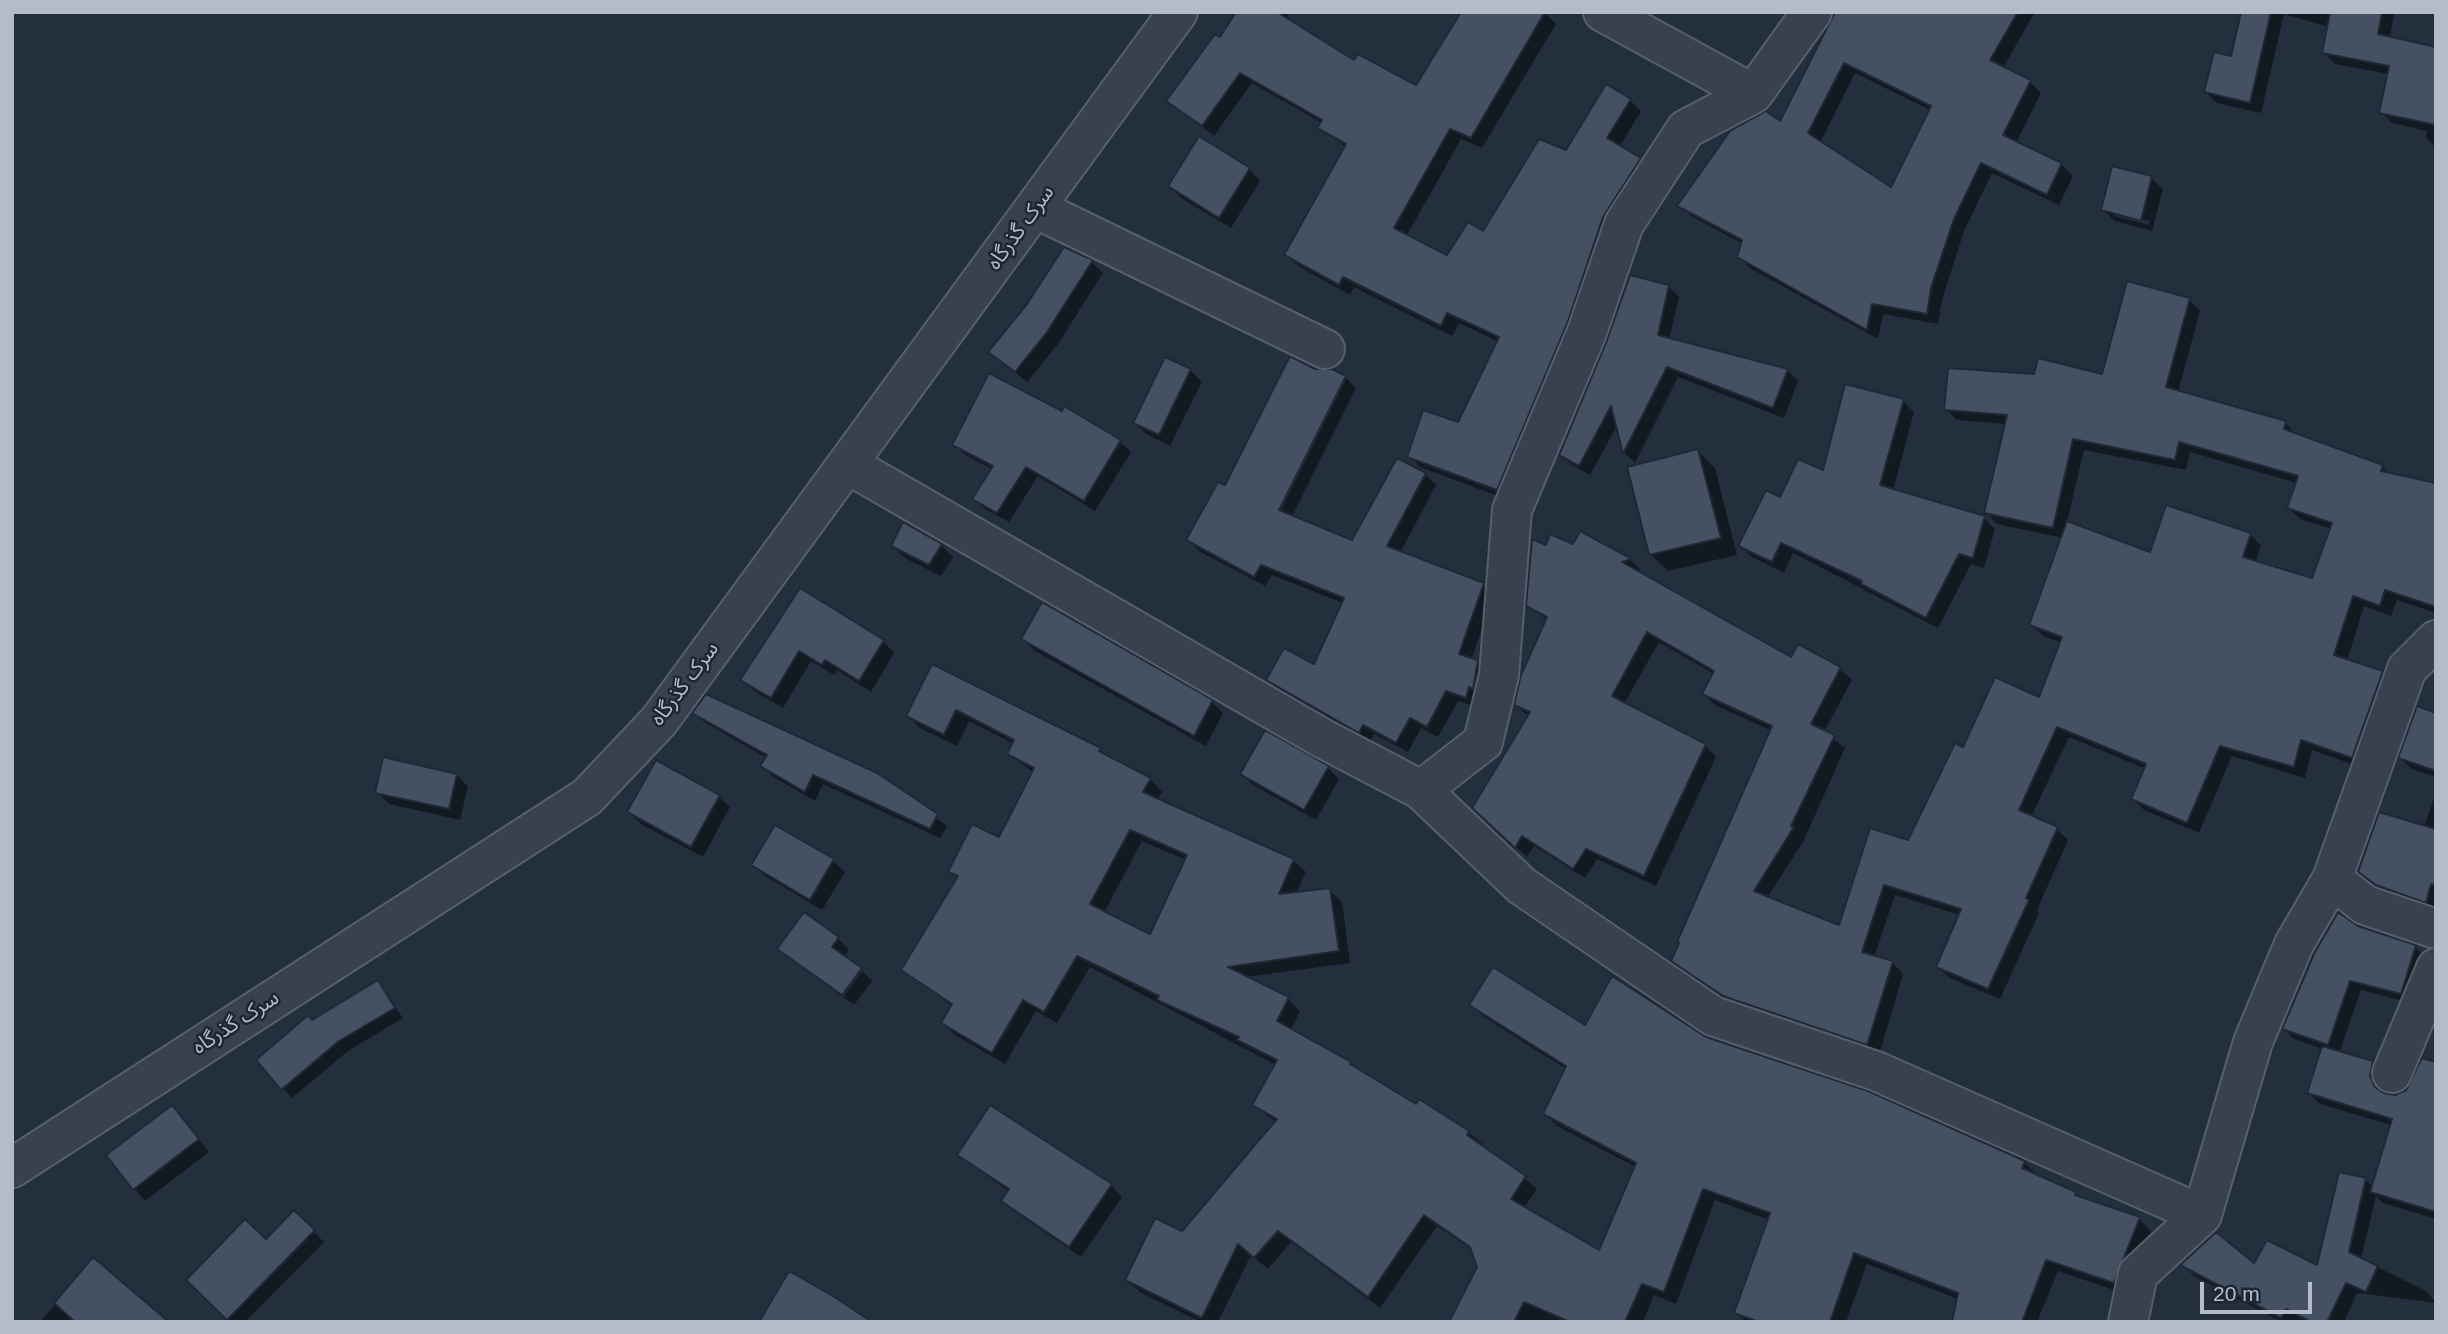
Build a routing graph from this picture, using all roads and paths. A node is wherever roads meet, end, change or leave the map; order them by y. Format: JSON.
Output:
{"nodes":[{"id":1,"x":1178,"y":12,"type":"edge"},
{"id":2,"x":1603,"y":12,"type":"edge"},
{"id":3,"x":1812,"y":12,"type":"edge"},
{"id":4,"x":1753,"y":94,"type":"junction"},
{"id":5,"x":1035,"y":208,"type":"junction"},
{"id":6,"x":1325,"y":349,"type":"dead end"},
{"id":7,"x":849,"y":465,"type":"junction"},
{"id":8,"x":2436,"y":640,"type":"edge"},
{"id":9,"x":1421,"y":790,"type":"junction"},
{"id":10,"x":2332,"y":879,"type":"junction"},
{"id":11,"x":2436,"y":929,"type":"edge"},
{"id":12,"x":2436,"y":968,"type":"edge"},
{"id":13,"x":2392,"y":1073,"type":"dead end"},
{"id":14,"x":12,"y":1168,"type":"edge"},
{"id":15,"x":2202,"y":1215,"type":"junction"},
{"id":16,"x":2128,"y":1322,"type":"edge"}],
"edges":[{"from":1,"to":5,"type":"street","name":"سرک گذرگاه"},
{"from":2,"to":4,"type":"street"},
{"from":3,"to":4,"type":"street"},
{"from":4,"to":9,"type":"street"},
{"from":5,"to":6,"type":"street"},
{"from":5,"to":7,"type":"street","name":"سرک گذرگاه"},
{"from":7,"to":9,"type":"street"},
{"from":7,"to":14,"type":"street","name":"سرک گذرگاه"},
{"from":8,"to":10,"type":"street"},
{"from":9,"to":15,"type":"street"},
{"from":10,"to":11,"type":"street"},
{"from":10,"to":15,"type":"street"},
{"from":12,"to":13,"type":"street"},
{"from":15,"to":16,"type":"street"}]}
